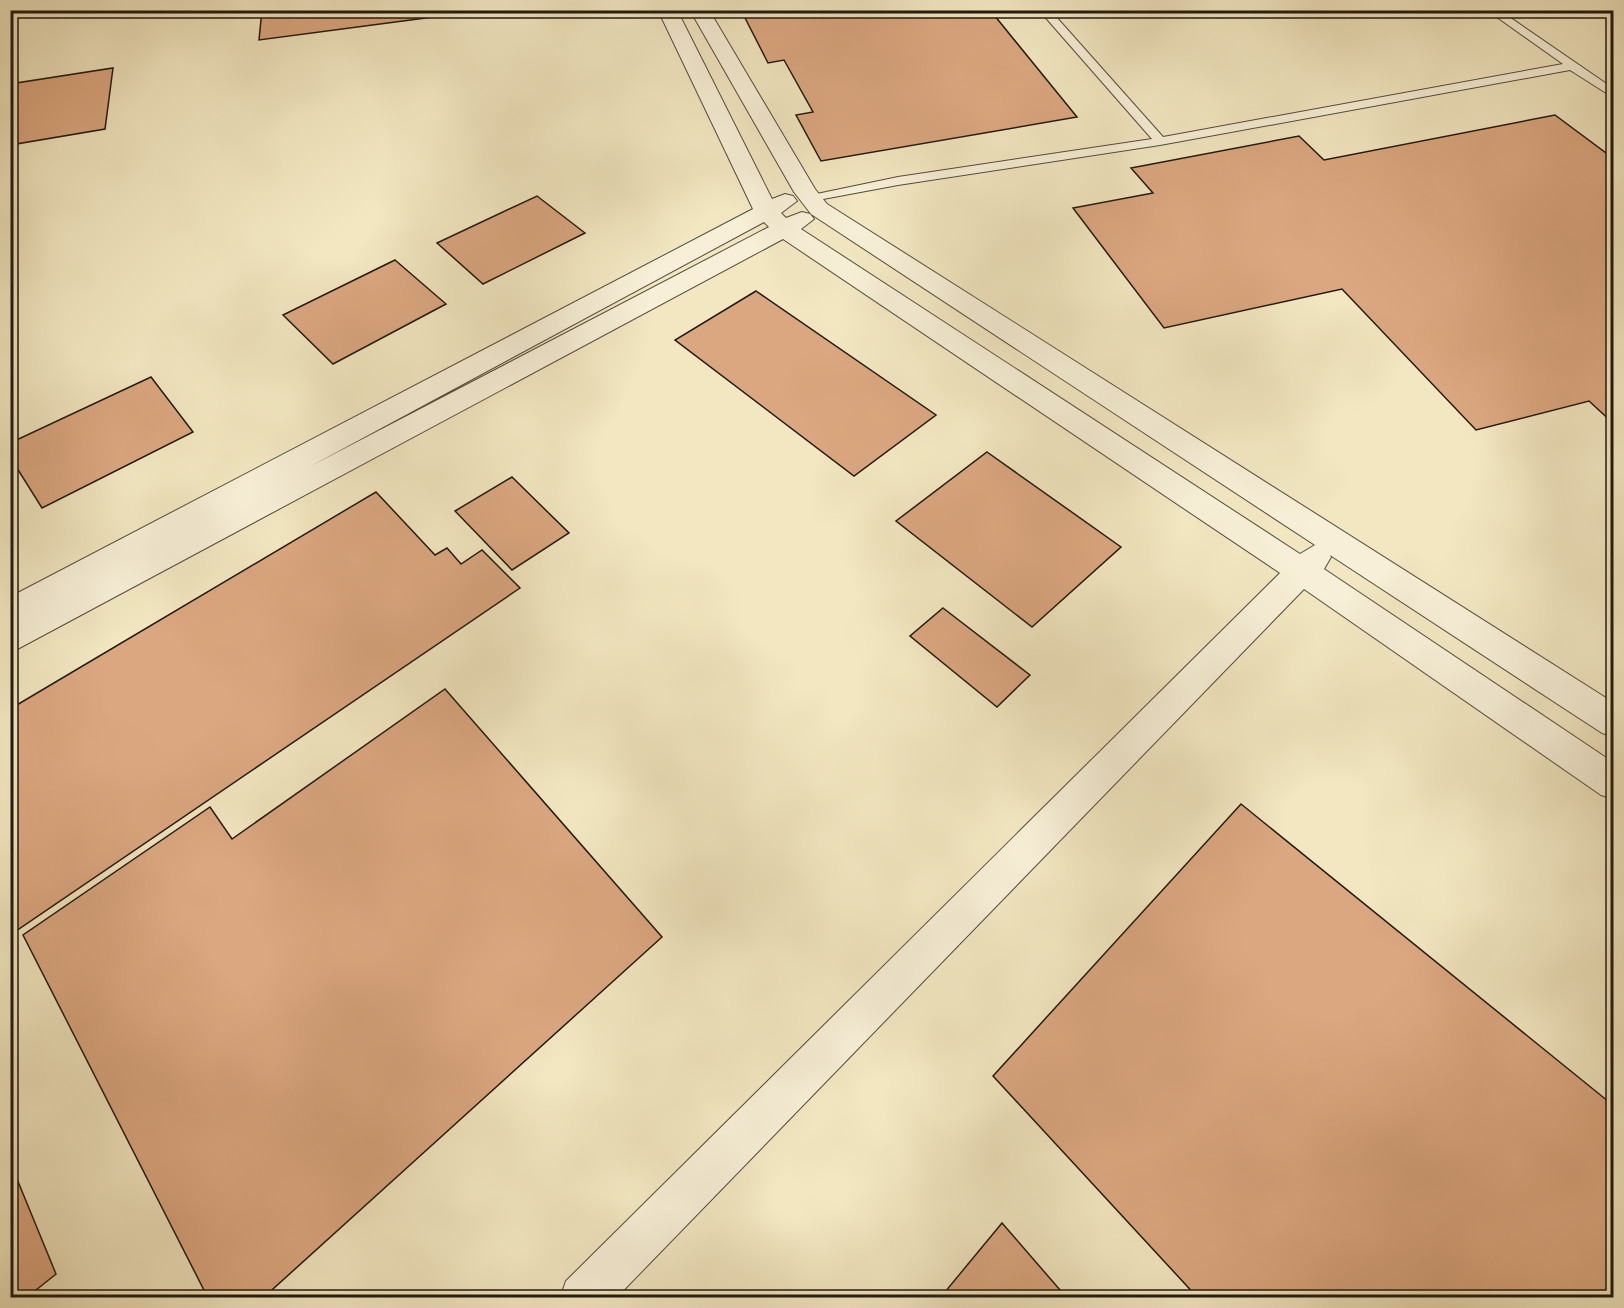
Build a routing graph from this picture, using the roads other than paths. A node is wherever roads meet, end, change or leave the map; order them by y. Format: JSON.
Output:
{"nodes":[{"id":1,"x":667,"y":10,"type":"edge"},
{"id":2,"x":699,"y":10,"type":"edge"},
{"id":3,"x":1044,"y":10,"type":"edge"},
{"id":4,"x":1492,"y":10,"type":"edge"},
{"id":5,"x":1572,"y":66,"type":"junction"},
{"id":6,"x":1614,"y":95,"type":"edge"},
{"id":7,"x":1160,"y":141,"type":"junction"},
{"id":8,"x":812,"y":200,"type":"junction"},
{"id":9,"x":775,"y":220,"type":"junction"},
{"id":10,"x":1333,"y":540,"type":"junction"},
{"id":11,"x":1302,"y":571,"type":"junction"},
{"id":12,"x":10,"y":613,"type":"edge"},
{"id":13,"x":10,"y":639,"type":"edge"},
{"id":14,"x":1614,"y":722,"type":"edge"},
{"id":15,"x":1614,"y":783,"type":"edge"},
{"id":16,"x":583,"y":1298,"type":"edge"}],
"edges":[{"from":1,"to":9,"type":"street"},
{"from":2,"to":8,"type":"street"},
{"from":3,"to":7,"type":"lane"},
{"from":4,"to":5,"type":"lane"},
{"from":5,"to":6,"type":"lane"},
{"from":5,"to":7,"type":"lane"},
{"from":7,"to":8,"type":"lane"},
{"from":8,"to":9,"type":"street"},
{"from":8,"to":10,"type":"street"},
{"from":9,"to":11,"type":"street"},
{"from":9,"to":12,"type":"street"},
{"from":9,"to":13,"type":"street"},
{"from":10,"to":11,"type":"street"},
{"from":10,"to":14,"type":"street"},
{"from":11,"to":15,"type":"street"},
{"from":11,"to":16,"type":"street"}]}
